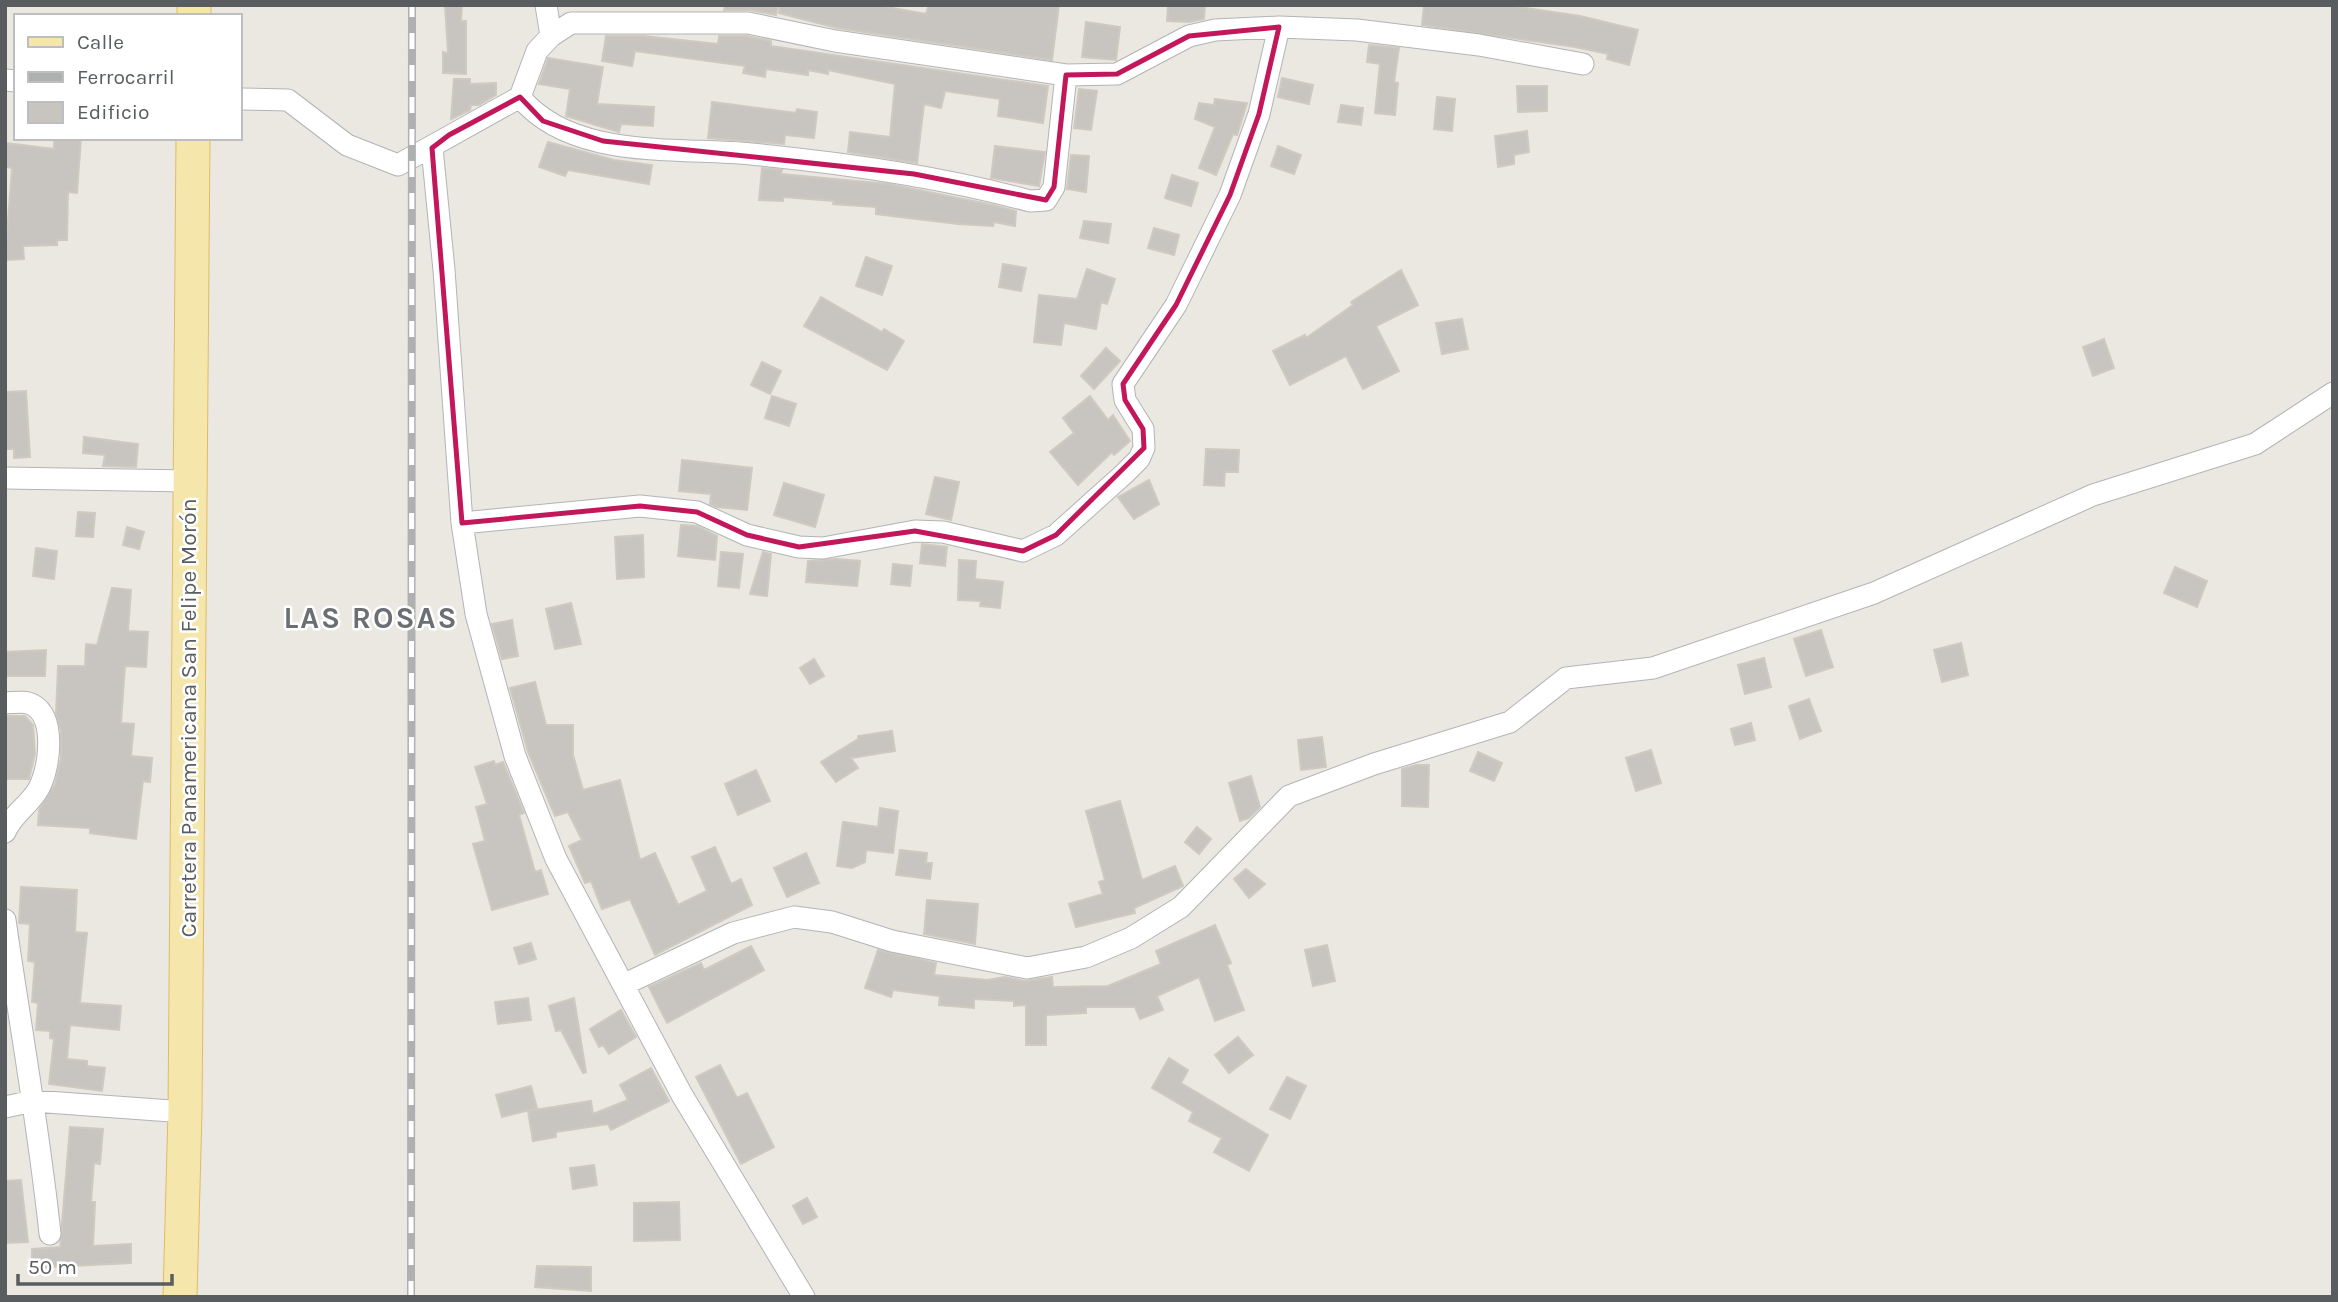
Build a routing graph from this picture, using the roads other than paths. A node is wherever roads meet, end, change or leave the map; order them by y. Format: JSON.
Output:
{"nodes":[{"id":1,"x":546,"y":5,"type":"edge"},
{"id":2,"x":1279,"y":27,"type":"junction"},
{"id":3,"x":551,"y":36,"type":"junction"},
{"id":4,"x":1583,"y":64,"type":"dead end"},
{"id":5,"x":1066,"y":75,"type":"junction"},
{"id":6,"x":520,"y":97,"type":"junction"},
{"id":7,"x":242,"y":99,"type":"edge"},
{"id":8,"x":193,"y":140,"type":"edge"},
{"id":9,"x":432,"y":148,"type":"junction"},
{"id":10,"x":2333,"y":393,"type":"edge"},
{"id":11,"x":5,"y":478,"type":"edge"},
{"id":12,"x":190,"y":481,"type":"junction"},
{"id":13,"x":462,"y":523,"type":"junction"},
{"id":14,"x":5,"y":703,"type":"edge"},
{"id":15,"x":5,"y":832,"type":"edge"},
{"id":16,"x":5,"y":920,"type":"edge"},
{"id":17,"x":625,"y":984,"type":"junction"},
{"id":18,"x":33,"y":1101,"type":"junction"},
{"id":19,"x":5,"y":1107,"type":"edge"},
{"id":20,"x":185,"y":1112,"type":"junction"},
{"id":21,"x":50,"y":1234,"type":"dead end"},
{"id":22,"x":793,"y":1293,"type":"edge"},
{"id":23,"x":180,"y":1297,"type":"edge"}],
"edges":[{"from":1,"to":3,"type":"street"},
{"from":2,"to":4,"type":"street"},
{"from":2,"to":5,"type":"street"},
{"from":2,"to":13,"type":"street"},
{"from":3,"to":5,"type":"street"},
{"from":3,"to":6,"type":"street"},
{"from":5,"to":6,"type":"street"},
{"from":6,"to":9,"type":"street"},
{"from":7,"to":9,"type":"street"},
{"from":8,"to":12,"type":"main road","name":"Carretera Panamericana San Felipe Morón"},
{"from":9,"to":13,"type":"street"},
{"from":10,"to":17,"type":"street"},
{"from":11,"to":12,"type":"street"},
{"from":12,"to":20,"type":"main road","name":"Carretera Panamericana San Felipe Morón"},
{"from":13,"to":17,"type":"street"},
{"from":14,"to":15,"type":"street"},
{"from":16,"to":18,"type":"street"},
{"from":17,"to":22,"type":"street"},
{"from":18,"to":19,"type":"street"},
{"from":18,"to":20,"type":"street"},
{"from":18,"to":21,"type":"street"},
{"from":20,"to":23,"type":"main road","name":"Carretera Panamericana San Felipe Morón"}]}
